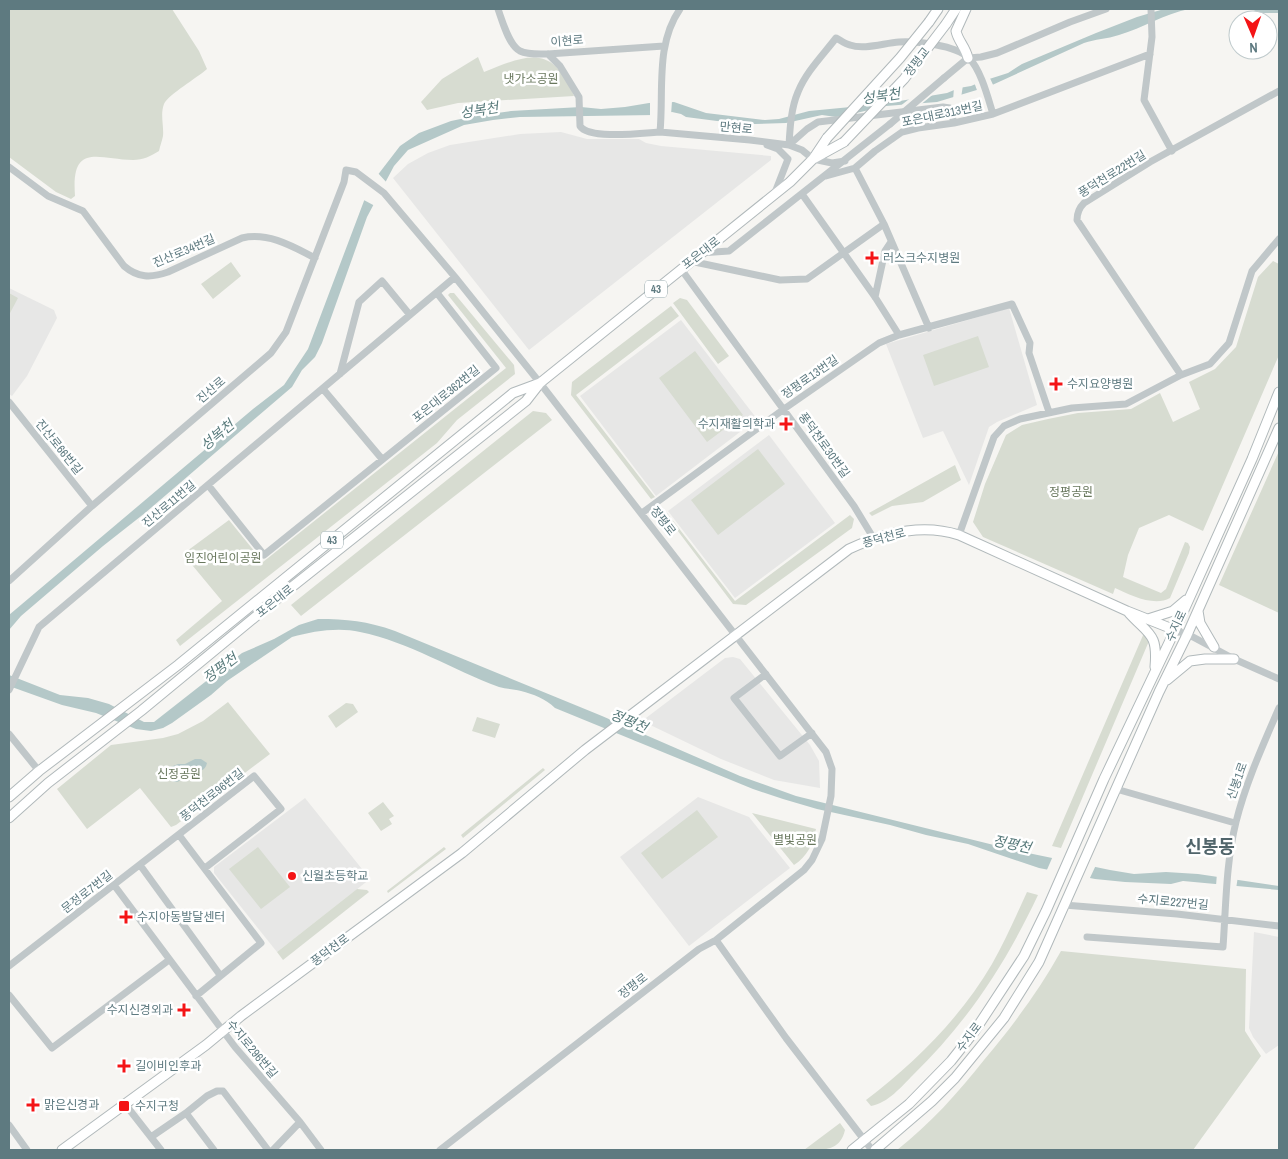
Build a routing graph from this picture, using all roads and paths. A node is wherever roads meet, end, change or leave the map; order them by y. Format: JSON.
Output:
{"nodes":[{"id":1,"x":498,"y":9,"type":"edge"},
{"id":2,"x":680,"y":9,"type":"edge"},
{"id":3,"x":938,"y":9,"type":"edge"},
{"id":4,"x":956,"y":9,"type":"edge"},
{"id":5,"x":966,"y":9,"type":"edge"},
{"id":6,"x":1106,"y":9,"type":"edge"},
{"id":7,"x":1151,"y":9,"type":"edge"},
{"id":8,"x":664,"y":46,"type":"junction"},
{"id":9,"x":548,"y":54,"type":"junction"},
{"id":10,"x":1150,"y":54,"type":"junction"},
{"id":11,"x":968,"y":58,"type":"junction"},
{"id":12,"x":1279,"y":91,"type":"edge"},
{"id":13,"x":993,"y":114,"type":"junction"},
{"id":14,"x":954,"y":123,"type":"junction"},
{"id":15,"x":660,"y":129,"type":"junction"},
{"id":16,"x":750,"y":140,"type":"junction"},
{"id":17,"x":844,"y":142,"type":"joint"},
{"id":18,"x":789,"y":145,"type":"junction"},
{"id":19,"x":1172,"y":151,"type":"junction"},
{"id":20,"x":813,"y":159,"type":"junction"},
{"id":21,"x":845,"y":161,"type":"junction"},
{"id":22,"x":9,"y":166,"type":"edge"},
{"id":23,"x":855,"y":168,"type":"junction"},
{"id":24,"x":826,"y":176,"type":"junction"},
{"id":25,"x":802,"y":194,"type":"junction"},
{"id":26,"x":773,"y":196,"type":"junction"},
{"id":27,"x":884,"y":224,"type":"junction"},
{"id":28,"x":1279,"y":239,"type":"edge"},
{"id":29,"x":891,"y":242,"type":"junction"},
{"id":30,"x":700,"y":253,"type":"junction"},
{"id":31,"x":844,"y":254,"type":"junction"},
{"id":32,"x":315,"y":258,"type":"junction"},
{"id":33,"x":690,"y":261,"type":"junction"},
{"id":34,"x":681,"y":269,"type":"junction"},
{"id":35,"x":455,"y":277,"type":"junction"},
{"id":36,"x":436,"y":293,"type":"junction"},
{"id":37,"x":875,"y":297,"type":"junction"},
{"id":38,"x":410,"y":315,"type":"junction"},
{"id":39,"x":929,"y":328,"type":"junction"},
{"id":40,"x":899,"y":336,"type":"junction"},
{"id":41,"x":340,"y":374,"type":"junction"},
{"id":42,"x":1181,"y":375,"type":"junction"},
{"id":43,"x":540,"y":383,"type":"junction"},
{"id":44,"x":323,"y":389,"type":"junction"},
{"id":45,"x":1279,"y":392,"type":"edge"},
{"id":46,"x":9,"y":402,"type":"edge"},
{"id":47,"x":784,"y":409,"type":"junction"},
{"id":48,"x":1049,"y":412,"type":"junction"},
{"id":49,"x":1279,"y":428,"type":"edge"},
{"id":50,"x":382,"y":459,"type":"junction"},
{"id":51,"x":208,"y":485,"type":"junction"},
{"id":52,"x":92,"y":506,"type":"junction"},
{"id":53,"x":642,"y":514,"type":"junction"},
{"id":54,"x":959,"y":534,"type":"junction"},
{"id":55,"x":874,"y":539,"type":"junction"},
{"id":56,"x":9,"y":581,"type":"edge"},
{"id":57,"x":1189,"y":599,"type":"junction"},
{"id":58,"x":1198,"y":610,"type":"junction"},
{"id":59,"x":1127,"y":611,"type":"junction"},
{"id":60,"x":1148,"y":619,"type":"junction"},
{"id":61,"x":1175,"y":630,"type":"junction"},
{"id":62,"x":736,"y":634,"type":"junction"},
{"id":63,"x":1187,"y":634,"type":"junction"},
{"id":64,"x":1214,"y":647,"type":"junction"},
{"id":65,"x":1234,"y":658,"type":"junction"},
{"id":66,"x":766,"y":674,"type":"junction"},
{"id":67,"x":1154,"y":674,"type":"junction"},
{"id":68,"x":1279,"y":679,"type":"edge"},
{"id":69,"x":1163,"y":684,"type":"junction"},
{"id":70,"x":9,"y":690,"type":"edge"},
{"id":71,"x":1279,"y":708,"type":"edge"},
{"id":72,"x":812,"y":733,"type":"junction"},
{"id":73,"x":9,"y":734,"type":"edge"},
{"id":74,"x":39,"y":771,"type":"junction"},
{"id":75,"x":1116,"y":789,"type":"junction"},
{"id":76,"x":9,"y":796,"type":"edge"},
{"id":77,"x":9,"y":818,"type":"edge"},
{"id":78,"x":1235,"y":823,"type":"junction"},
{"id":79,"x":179,"y":835,"type":"junction"},
{"id":80,"x":140,"y":865,"type":"junction"},
{"id":81,"x":205,"y":868,"type":"junction"},
{"id":82,"x":114,"y":885,"type":"junction"},
{"id":83,"x":1064,"y":905,"type":"junction"},
{"id":84,"x":1225,"y":919,"type":"junction"},
{"id":85,"x":1279,"y":926,"type":"edge"},
{"id":86,"x":1087,"y":937,"type":"dead end"},
{"id":87,"x":716,"y":940,"type":"junction"},
{"id":88,"x":169,"y":960,"type":"junction"},
{"id":89,"x":9,"y":966,"type":"edge"},
{"id":90,"x":220,"y":975,"type":"junction"},
{"id":91,"x":9,"y":995,"type":"edge"},
{"id":92,"x":196,"y":996,"type":"junction"},
{"id":93,"x":222,"y":1031,"type":"junction"},
{"id":94,"x":125,"y":1104,"type":"junction"},
{"id":95,"x":186,"y":1113,"type":"junction"},
{"id":96,"x":300,"y":1122,"type":"junction"},
{"id":97,"x":9,"y":1125,"type":"edge"},
{"id":98,"x":151,"y":1137,"type":"junction"},
{"id":99,"x":864,"y":1140,"type":"junction"},
{"id":100,"x":27,"y":1150,"type":"edge"},
{"id":101,"x":62,"y":1150,"type":"edge"},
{"id":102,"x":161,"y":1150,"type":"edge"},
{"id":103,"x":214,"y":1150,"type":"edge"},
{"id":104,"x":268,"y":1150,"type":"edge"},
{"id":105,"x":273,"y":1150,"type":"edge"},
{"id":106,"x":321,"y":1150,"type":"edge"},
{"id":107,"x":440,"y":1150,"type":"edge"},
{"id":108,"x":852,"y":1150,"type":"edge"},
{"id":109,"x":874,"y":1150,"type":"edge"}],
"edges":[{"from":1,"to":9,"type":"street","name":"이현로"},
{"from":2,"to":8,"type":"street"},
{"from":3,"to":20,"type":"main road","name":"포은대로","number":"43","bridge":true},
{"from":4,"to":17,"type":"main road","name":"정평교","number":"43","bridge":true},
{"from":5,"to":11,"type":"main road"},
{"from":6,"to":11,"type":"street"},
{"from":7,"to":10,"type":"street"},
{"from":8,"to":9,"type":"street","name":"이현로"},
{"from":8,"to":15,"type":"street"},
{"from":9,"to":15,"type":"street","name":"만현로"},
{"from":10,"to":13,"type":"street","name":"포은대로313번길"},
{"from":10,"to":19,"type":"street"},
{"from":11,"to":13,"type":"street"},
{"from":11,"to":18,"type":"street"},
{"from":11,"to":21,"type":"street","bridge":true},
{"from":12,"to":19,"type":"street","name":"풍덕천로22번길"},
{"from":13,"to":14,"type":"street","name":"포은대로313번길"},
{"from":14,"to":18,"type":"street"},
{"from":14,"to":23,"type":"street","name":"포은대로313번길"},
{"from":15,"to":16,"type":"street","name":"만현로"},
{"from":16,"to":18,"type":"street","name":"만현로"},
{"from":16,"to":26,"type":"street"},
{"from":17,"to":20,"type":"main road","name":"포은대로","number":"43"},
{"from":18,"to":20,"type":"street","name":"만현로"},
{"from":19,"to":42,"type":"street","name":"풍덕천로22번길"},
{"from":20,"to":21,"type":"street"},
{"from":20,"to":26,"type":"main road","name":"포은대로","number":"43"},
{"from":21,"to":24,"type":"street"},
{"from":22,"to":32,"type":"street","name":"진산로34번길"},
{"from":23,"to":24,"type":"street"},
{"from":23,"to":27,"type":"street"},
{"from":24,"to":25,"type":"street"},
{"from":25,"to":30,"type":"street"},
{"from":25,"to":31,"type":"street"},
{"from":26,"to":30,"type":"main road","name":"포은대로","number":"43"},
{"from":27,"to":29,"type":"street"},
{"from":27,"to":31,"type":"street"},
{"from":28,"to":42,"type":"street"},
{"from":29,"to":37,"type":"street"},
{"from":29,"to":39,"type":"street"},
{"from":30,"to":33,"type":"main road","name":"포은대로","number":"43"},
{"from":31,"to":33,"type":"street"},
{"from":31,"to":37,"type":"street"},
{"from":32,"to":35,"type":"street","name":"진산로"},
{"from":32,"to":52,"type":"street","name":"진산로"},
{"from":33,"to":34,"type":"main road","name":"포은대로","number":"43"},
{"from":34,"to":43,"type":"main road","name":"포은대로","number":"43"},
{"from":34,"to":47,"type":"street","name":"풍덕천로30번길"},
{"from":35,"to":36,"type":"street","name":"진산로11번길"},
{"from":35,"to":43,"type":"street"},
{"from":36,"to":38,"type":"street","name":"진산로11번길"},
{"from":36,"to":50,"type":"street","name":"포은대로362번길"},
{"from":37,"to":40,"type":"street"},
{"from":38,"to":41,"type":"street","name":"진산로11번길"},
{"from":38,"to":41,"type":"street"},
{"from":39,"to":40,"type":"street","name":"정평로13번길"},
{"from":39,"to":48,"type":"street","name":"정평로13번길"},
{"from":40,"to":47,"type":"street","name":"정평로13번길"},
{"from":41,"to":44,"type":"street","name":"진산로11번길"},
{"from":42,"to":48,"type":"street"},
{"from":43,"to":53,"type":"street","name":"정평로"},
{"from":43,"to":74,"type":"main road","name":"포은대로","number":"43"},
{"from":43,"to":77,"type":"main road","name":"포은대로","number":"43"},
{"from":44,"to":50,"type":"street"},
{"from":44,"to":51,"type":"street","name":"진산로11번길"},
{"from":45,"to":57,"type":"main road","name":"수지로"},
{"from":46,"to":52,"type":"street","name":"진산로66번길"},
{"from":47,"to":53,"type":"street","name":"정평로13번길"},
{"from":47,"to":55,"type":"street","name":"풍덕천로30번길"},
{"from":48,"to":54,"type":"street"},
{"from":49,"to":58,"type":"main road","name":"수지로"},
{"from":50,"to":51,"type":"street","name":"포은대로362번길"},
{"from":51,"to":70,"type":"street","name":"진산로11번길"},
{"from":52,"to":56,"type":"street","name":"진산로"},
{"from":53,"to":62,"type":"street","name":"정평로"},
{"from":54,"to":55,"type":"main road","name":"풍덕천로"},
{"from":54,"to":59,"type":"main road","name":"풍덕천로"},
{"from":55,"to":62,"type":"main road","name":"풍덕천로"},
{"from":57,"to":60,"type":"main road"},
{"from":57,"to":61,"type":"main road","name":"수지로"},
{"from":58,"to":63,"type":"main road","name":"수지로"},
{"from":58,"to":64,"type":"main road"},
{"from":59,"to":60,"type":"main road","name":"풍덕천로"},
{"from":59,"to":67,"type":"main road"},
{"from":60,"to":61,"type":"main road","name":"풍덕천로"},
{"from":61,"to":63,"type":"street"},
{"from":61,"to":67,"type":"main road","name":"수지로"},
{"from":62,"to":66,"type":"street","name":"정평로"},
{"from":62,"to":93,"type":"main road","name":"풍덕천로"},
{"from":63,"to":64,"type":"street"},
{"from":63,"to":69,"type":"main road","name":"수지로"},
{"from":64,"to":65,"type":"street"},
{"from":65,"to":68,"type":"street"},
{"from":65,"to":69,"type":"main road"},
{"from":66,"to":72,"type":"street","name":"정평로"},
{"from":66,"to":72,"type":"street"},
{"from":67,"to":99,"type":"main road","name":"수지로"},
{"from":69,"to":75,"type":"main road","name":"수지로"},
{"from":71,"to":78,"type":"street","name":"신봉1로"},
{"from":72,"to":87,"type":"street","name":"정평로"},
{"from":73,"to":74,"type":"street"},
{"from":74,"to":76,"type":"main road","number":"43"},
{"from":75,"to":78,"type":"street"},
{"from":75,"to":83,"type":"main road","name":"수지로"},
{"from":78,"to":84,"type":"street","name":"신봉1로"},
{"from":79,"to":80,"type":"street","name":"문정로7번길"},
{"from":79,"to":81,"type":"street","name":"풍덕천로96번길"},
{"from":79,"to":81,"type":"street","name":"풍덕천로96번길"},
{"from":80,"to":82,"type":"street","name":"문정로7번길"},
{"from":80,"to":90,"type":"street"},
{"from":81,"to":90,"type":"street","name":"풍덕천로96번길"},
{"from":82,"to":88,"type":"street","name":"수지로296번길"},
{"from":82,"to":89,"type":"street","name":"문정로7번길"},
{"from":83,"to":84,"type":"street","name":"수지로227번길"},
{"from":83,"to":109,"type":"main road","name":"수지로"},
{"from":84,"to":85,"type":"street","name":"수지로227번길"},
{"from":84,"to":86,"type":"street"},
{"from":87,"to":99,"type":"street"},
{"from":87,"to":107,"type":"street","name":"정평로"},
{"from":88,"to":91,"type":"street"},
{"from":88,"to":92,"type":"street","name":"수지로296번길"},
{"from":90,"to":92,"type":"street","name":"풍덕천로96번길"},
{"from":92,"to":93,"type":"street","name":"수지로296번길"},
{"from":93,"to":94,"type":"main road","name":"풍덕천로"},
{"from":93,"to":96,"type":"street","name":"수지로296번길"},
{"from":94,"to":98,"type":"street"},
{"from":94,"to":101,"type":"main road","name":"풍덕천로"},
{"from":95,"to":98,"type":"street"},
{"from":95,"to":103,"type":"street"},
{"from":95,"to":104,"type":"street"},
{"from":96,"to":105,"type":"street"},
{"from":96,"to":106,"type":"street","name":"수지로296번길"},
{"from":97,"to":100,"type":"street"},
{"from":98,"to":102,"type":"street"},
{"from":99,"to":108,"type":"main road","name":"수지로"},
{"from":99,"to":109,"type":"street"}]}
